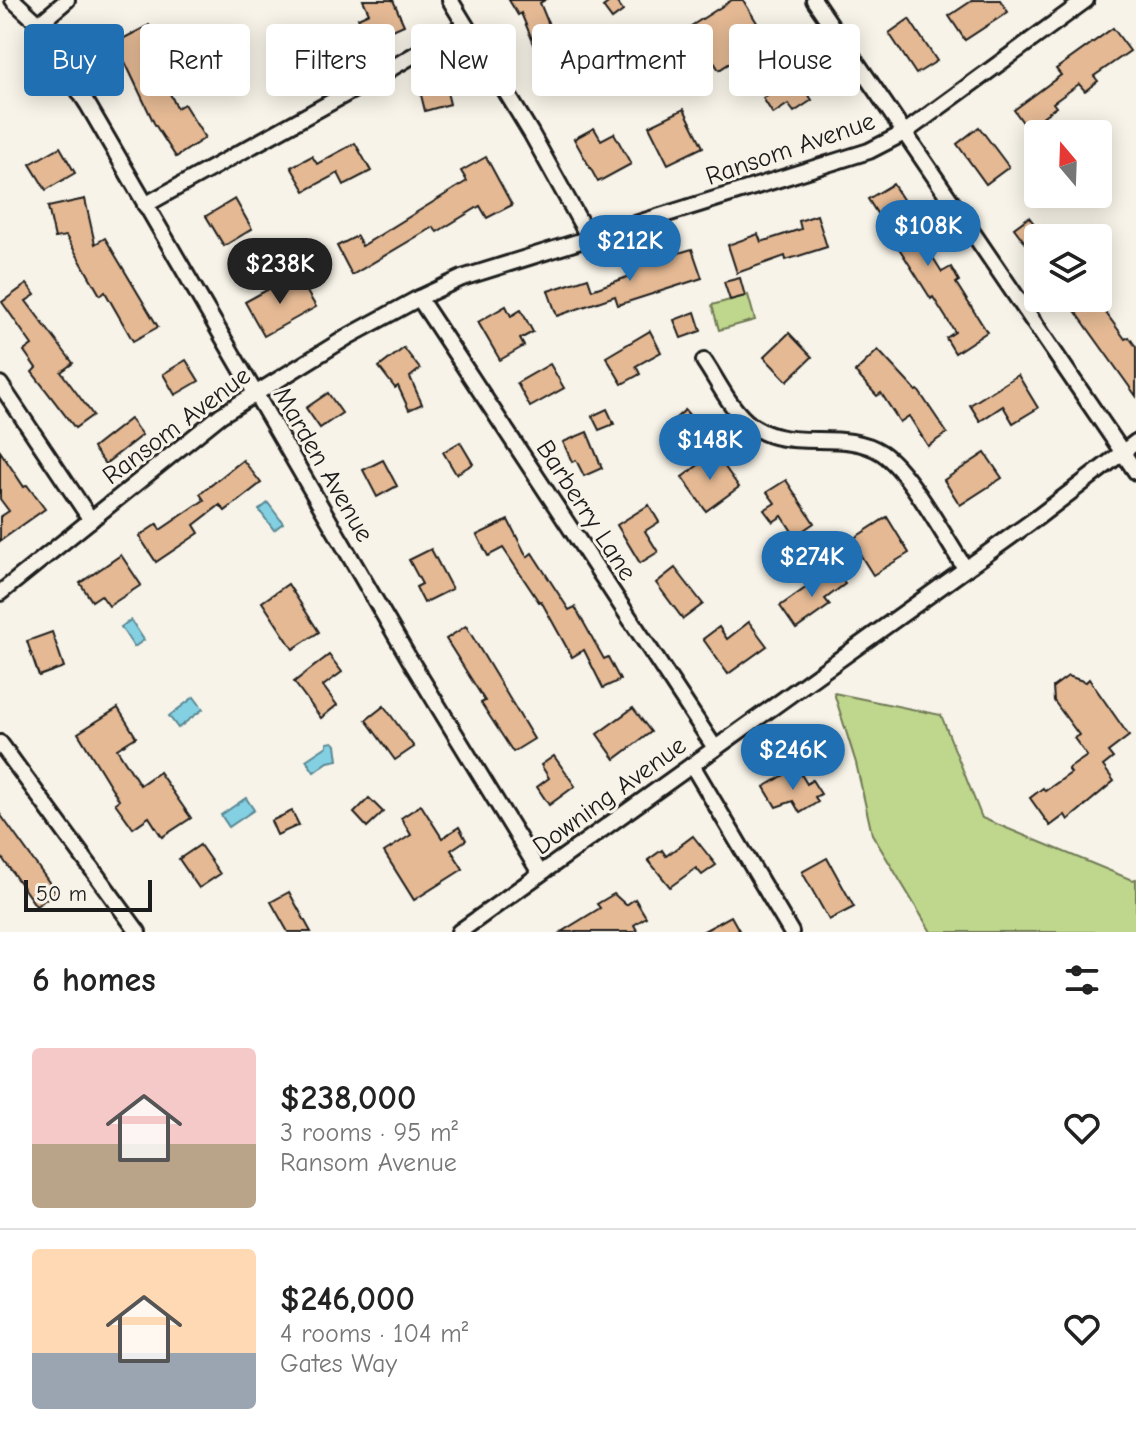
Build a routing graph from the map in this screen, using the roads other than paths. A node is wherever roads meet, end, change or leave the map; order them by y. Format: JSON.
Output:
{"nodes":[{"id":1,"x":13,"y":0,"type":"edge"},
{"id":2,"x":67,"y":0,"type":"edge"},
{"id":3,"x":450,"y":0,"type":"edge"},
{"id":4,"x":814,"y":0,"type":"edge"},
{"id":5,"x":1086,"y":0,"type":"edge"},
{"id":6,"x":39,"y":24,"type":"joint"},
{"id":7,"x":464,"y":24,"type":"edge"},
{"id":8,"x":411,"y":57,"type":"edge"},
{"id":9,"x":82,"y":96,"type":"edge"},
{"id":10,"x":508,"y":96,"type":"edge"},
{"id":11,"x":904,"y":133,"type":"junction"},
{"id":12,"x":145,"y":205,"type":"junction"},
{"id":13,"x":589,"y":238,"type":"junction"},
{"id":14,"x":419,"y":298,"type":"junction"},
{"id":15,"x":704,"y":361,"type":"dead end"},
{"id":16,"x":0,"y":384,"type":"edge"},
{"id":17,"x":256,"y":394,"type":"junction"},
{"id":18,"x":1136,"y":442,"type":"edge"},
{"id":19,"x":1122,"y":452,"type":"junction"},
{"id":20,"x":1136,"y":472,"type":"edge"},
{"id":21,"x":91,"y":520,"type":"junction"},
{"id":22,"x":965,"y":568,"type":"junction"},
{"id":23,"x":0,"y":593,"type":"edge"},
{"id":24,"x":0,"y":743,"type":"edge"},
{"id":25,"x":715,"y":748,"type":"junction"},
{"id":26,"x":692,"y":765,"type":"junction"},
{"id":27,"x":540,"y":873,"type":"junction"},
{"id":28,"x":138,"y":932,"type":"edge"},
{"id":29,"x":459,"y":932,"type":"edge"},
{"id":30,"x":791,"y":932,"type":"edge"}],
"edges":[{"from":1,"to":6,"type":"street","name":"Marden Avenue"},
{"from":2,"to":6,"type":"street"},
{"from":3,"to":7,"type":"street"},
{"from":4,"to":11,"type":"street"},
{"from":5,"to":11,"type":"street","name":"Ransom Avenue"},
{"from":8,"to":12,"type":"street"},
{"from":9,"to":12,"type":"street","name":"Marden Avenue"},
{"from":10,"to":13,"type":"street"},
{"from":11,"to":13,"type":"street","name":"Ransom Avenue"},
{"from":11,"to":19,"type":"street"},
{"from":12,"to":17,"type":"street","name":"Marden Avenue"},
{"from":13,"to":14,"type":"street","name":"Ransom Avenue"},
{"from":14,"to":17,"type":"street","name":"Ransom Avenue"},
{"from":14,"to":25,"type":"street","name":"Barberry Lane"},
{"from":15,"to":22,"type":"street"},
{"from":16,"to":21,"type":"street"},
{"from":17,"to":21,"type":"street","name":"Ransom Avenue"},
{"from":17,"to":27,"type":"street","name":"Marden Avenue"},
{"from":18,"to":19,"type":"street","name":"Downing Avenue"},
{"from":19,"to":20,"type":"street"},
{"from":19,"to":22,"type":"street","name":"Downing Avenue"},
{"from":21,"to":23,"type":"street","name":"Ransom Avenue"},
{"from":22,"to":25,"type":"street","name":"Downing Avenue"},
{"from":24,"to":28,"type":"street"},
{"from":25,"to":26,"type":"street","name":"Downing Avenue"},
{"from":26,"to":27,"type":"street","name":"Downing Avenue"},
{"from":26,"to":30,"type":"street"},
{"from":27,"to":29,"type":"street","name":"Downing Avenue"}]}
